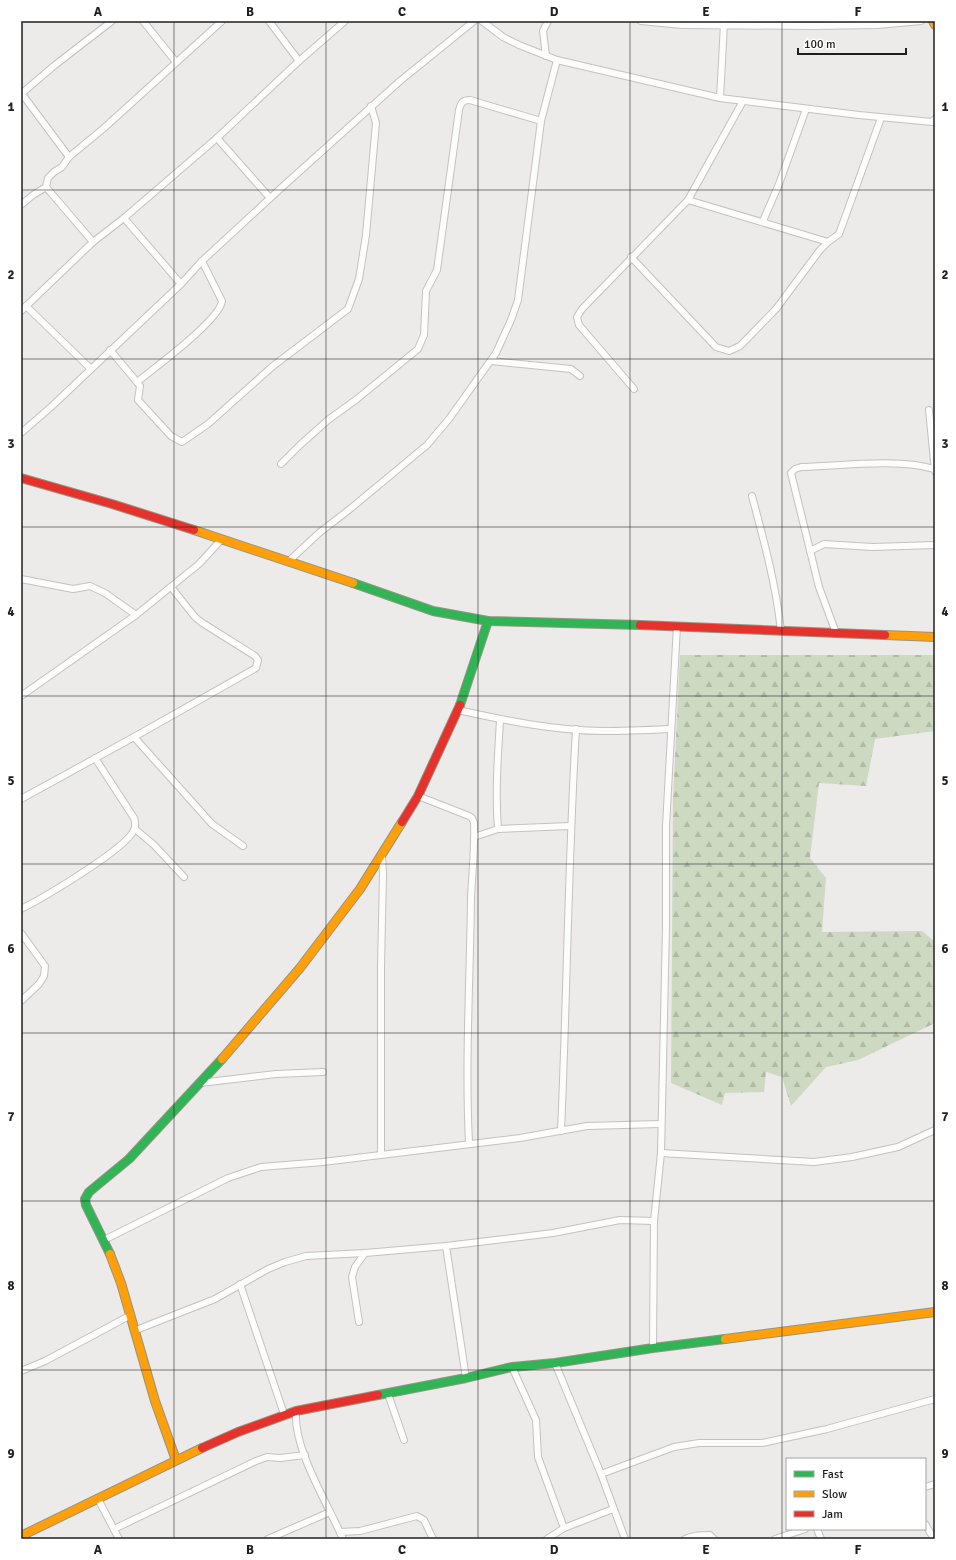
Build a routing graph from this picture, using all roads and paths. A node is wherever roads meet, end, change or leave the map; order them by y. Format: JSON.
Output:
{"nodes":[{"id":1,"x":112,"y":21,"type":"edge"},
{"id":2,"x":143,"y":21,"type":"edge"},
{"id":3,"x":222,"y":21,"type":"edge"},
{"id":4,"x":269,"y":21,"type":"edge"},
{"id":5,"x":345,"y":21,"type":"edge"},
{"id":6,"x":474,"y":21,"type":"edge"},
{"id":7,"x":482,"y":21,"type":"edge"},
{"id":8,"x":548,"y":21,"type":"edge"},
{"id":9,"x":641,"y":21,"type":"edge"},
{"id":10,"x":921,"y":21,"type":"edge"},
{"id":11,"x":933,"y":21,"type":"edge"},
{"id":12,"x":724,"y":24,"type":"junction"},
{"id":13,"x":811,"y":24,"type":"edge"},
{"id":14,"x":935,"y":25,"type":"edge"},
{"id":15,"x":546,"y":56,"type":"junction"},
{"id":16,"x":557,"y":60,"type":"junction"},
{"id":17,"x":299,"y":61,"type":"junction"},
{"id":18,"x":176,"y":62,"type":"junction"},
{"id":19,"x":22,"y":94,"type":"edge"},
{"id":20,"x":720,"y":98,"type":"junction"},
{"id":21,"x":743,"y":101,"type":"junction"},
{"id":22,"x":371,"y":106,"type":"junction"},
{"id":23,"x":806,"y":108,"type":"junction"},
{"id":24,"x":881,"y":118,"type":"junction"},
{"id":25,"x":935,"y":119,"type":"edge"},
{"id":26,"x":541,"y":121,"type":"junction"},
{"id":27,"x":217,"y":138,"type":"junction"},
{"id":28,"x":69,"y":157,"type":"junction"},
{"id":29,"x":46,"y":187,"type":"junction"},
{"id":30,"x":270,"y":198,"type":"junction"},
{"id":31,"x":688,"y":200,"type":"junction"},
{"id":32,"x":21,"y":205,"type":"edge"},
{"id":33,"x":124,"y":218,"type":"junction"},
{"id":34,"x":763,"y":221,"type":"junction"},
{"id":35,"x":94,"y":242,"type":"junction"},
{"id":36,"x":828,"y":242,"type":"junction"},
{"id":37,"x":631,"y":257,"type":"junction"},
{"id":38,"x":202,"y":261,"type":"junction"},
{"id":39,"x":181,"y":284,"type":"junction"},
{"id":40,"x":26,"y":306,"type":"junction"},
{"id":41,"x":21,"y":311,"type":"edge"},
{"id":42,"x":110,"y":350,"type":"junction"},
{"id":43,"x":491,"y":361,"type":"junction"},
{"id":44,"x":91,"y":369,"type":"junction"},
{"id":45,"x":580,"y":376,"type":"dead end"},
{"id":46,"x":137,"y":382,"type":"junction"},
{"id":47,"x":634,"y":389,"type":"dead end"},
{"id":48,"x":929,"y":410,"type":"dead end"},
{"id":49,"x":21,"y":433,"type":"edge"},
{"id":50,"x":281,"y":464,"type":"dead end"},
{"id":51,"x":934,"y":470,"type":"edge"},
{"id":52,"x":21,"y":478,"type":"edge"},
{"id":53,"x":752,"y":496,"type":"dead end"},
{"id":54,"x":221,"y":540,"type":"junction"},
{"id":55,"x":935,"y":545,"type":"edge"},
{"id":56,"x":810,"y":551,"type":"junction"},
{"id":57,"x":289,"y":561,"type":"junction"},
{"id":58,"x":21,"y":578,"type":"edge"},
{"id":59,"x":171,"y":587,"type":"junction"},
{"id":60,"x":136,"y":615,"type":"junction"},
{"id":61,"x":488,"y":621,"type":"junction"},
{"id":62,"x":677,"y":626,"type":"junction"},
{"id":63,"x":781,"y":631,"type":"junction"},
{"id":64,"x":836,"y":633,"type":"junction"},
{"id":65,"x":935,"y":637,"type":"edge"},
{"id":66,"x":21,"y":696,"type":"edge"},
{"id":67,"x":458,"y":710,"type":"junction"},
{"id":68,"x":500,"y":720,"type":"junction"},
{"id":69,"x":576,"y":729,"type":"junction"},
{"id":70,"x":670,"y":729,"type":"junction"},
{"id":71,"x":134,"y":738,"type":"junction"},
{"id":72,"x":95,"y":758,"type":"junction"},
{"id":73,"x":418,"y":796,"type":"junction"},
{"id":74,"x":21,"y":799,"type":"edge"},
{"id":75,"x":570,"y":826,"type":"junction"},
{"id":76,"x":135,"y":829,"type":"junction"},
{"id":77,"x":498,"y":829,"type":"junction"},
{"id":78,"x":474,"y":837,"type":"junction"},
{"id":79,"x":243,"y":846,"type":"dead end"},
{"id":80,"x":382,"y":855,"type":"junction"},
{"id":81,"x":184,"y":877,"type":"dead end"},
{"id":82,"x":21,"y":909,"type":"edge"},
{"id":83,"x":21,"y":933,"type":"edge"},
{"id":84,"x":21,"y":1001,"type":"edge"},
{"id":85,"x":323,"y":1072,"type":"dead end"},
{"id":86,"x":200,"y":1083,"type":"junction"},
{"id":87,"x":660,"y":1124,"type":"junction"},
{"id":88,"x":935,"y":1130,"type":"edge"},
{"id":89,"x":561,"y":1131,"type":"junction"},
{"id":90,"x":469,"y":1143,"type":"junction"},
{"id":91,"x":661,"y":1153,"type":"junction"},
{"id":92,"x":381,"y":1154,"type":"junction"},
{"id":93,"x":654,"y":1221,"type":"junction"},
{"id":94,"x":104,"y":1240,"type":"junction"},
{"id":95,"x":446,"y":1246,"type":"junction"},
{"id":96,"x":365,"y":1253,"type":"junction"},
{"id":97,"x":240,"y":1284,"type":"junction"},
{"id":98,"x":935,"y":1312,"type":"edge"},
{"id":99,"x":131,"y":1315,"type":"junction"},
{"id":100,"x":359,"y":1322,"type":"dead end"},
{"id":101,"x":136,"y":1330,"type":"junction"},
{"id":102,"x":653,"y":1348,"type":"junction"},
{"id":103,"x":555,"y":1363,"type":"junction"},
{"id":104,"x":512,"y":1368,"type":"junction"},
{"id":105,"x":21,"y":1371,"type":"edge"},
{"id":106,"x":466,"y":1378,"type":"junction"},
{"id":107,"x":388,"y":1394,"type":"junction"},
{"id":108,"x":935,"y":1399,"type":"edge"},
{"id":109,"x":296,"y":1411,"type":"junction"},
{"id":110,"x":284,"y":1414,"type":"junction"},
{"id":111,"x":404,"y":1440,"type":"dead end"},
{"id":112,"x":305,"y":1455,"type":"junction"},
{"id":113,"x":176,"y":1460,"type":"junction"},
{"id":114,"x":601,"y":1474,"type":"junction"},
{"id":115,"x":98,"y":1499,"type":"junction"},
{"id":116,"x":613,"y":1510,"type":"junction"},
{"id":117,"x":330,"y":1512,"type":"junction"},
{"id":118,"x":926,"y":1526,"type":"edge"},
{"id":119,"x":564,"y":1528,"type":"junction"},
{"id":120,"x":114,"y":1530,"type":"junction"},
{"id":121,"x":803,"y":1530,"type":"edge"},
{"id":122,"x":340,"y":1532,"type":"junction"},
{"id":123,"x":21,"y":1536,"type":"edge"},
{"id":124,"x":119,"y":1539,"type":"edge"},
{"id":125,"x":268,"y":1539,"type":"edge"},
{"id":126,"x":343,"y":1539,"type":"edge"},
{"id":127,"x":433,"y":1539,"type":"edge"},
{"id":128,"x":547,"y":1539,"type":"edge"},
{"id":129,"x":625,"y":1539,"type":"edge"},
{"id":130,"x":685,"y":1539,"type":"edge"},
{"id":131,"x":714,"y":1539,"type":"edge"},
{"id":132,"x":775,"y":1539,"type":"edge"},
{"id":133,"x":934,"y":1539,"type":"edge"}],
"edges":[{"from":1,"to":19,"type":"street"},
{"from":2,"to":18,"type":"street"},
{"from":3,"to":18,"type":"street"},
{"from":4,"to":17,"type":"street"},
{"from":5,"to":17,"type":"street"},
{"from":6,"to":22,"type":"street"},
{"from":7,"to":15,"type":"street"},
{"from":8,"to":15,"type":"street"},
{"from":9,"to":12,"type":"street"},
{"from":10,"to":13,"type":"street"},
{"from":11,"to":14,"type":"street"},
{"from":12,"to":13,"type":"street"},
{"from":12,"to":20,"type":"street"},
{"from":15,"to":16,"type":"street"},
{"from":16,"to":20,"type":"street"},
{"from":16,"to":26,"type":"street"},
{"from":17,"to":27,"type":"street"},
{"from":18,"to":28,"type":"street"},
{"from":19,"to":28,"type":"street"},
{"from":20,"to":21,"type":"street"},
{"from":21,"to":23,"type":"street"},
{"from":21,"to":31,"type":"street"},
{"from":22,"to":30,"type":"street"},
{"from":22,"to":46,"type":"street"},
{"from":23,"to":24,"type":"street"},
{"from":23,"to":34,"type":"street"},
{"from":24,"to":25,"type":"street"},
{"from":24,"to":36,"type":"street"},
{"from":26,"to":43,"type":"street"},
{"from":26,"to":50,"type":"street"},
{"from":27,"to":30,"type":"street"},
{"from":27,"to":33,"type":"street"},
{"from":28,"to":29,"type":"street"},
{"from":29,"to":32,"type":"street"},
{"from":29,"to":35,"type":"street"},
{"from":30,"to":38,"type":"street"},
{"from":31,"to":34,"type":"street"},
{"from":31,"to":37,"type":"street"},
{"from":33,"to":35,"type":"street"},
{"from":33,"to":39,"type":"street"},
{"from":34,"to":36,"type":"street"},
{"from":35,"to":40,"type":"street"},
{"from":36,"to":37,"type":"street"},
{"from":37,"to":47,"type":"street"},
{"from":38,"to":39,"type":"street"},
{"from":38,"to":46,"type":"street"},
{"from":39,"to":42,"type":"street"},
{"from":40,"to":41,"type":"street"},
{"from":40,"to":44,"type":"street"},
{"from":42,"to":44,"type":"street"},
{"from":42,"to":46,"type":"street"},
{"from":43,"to":45,"type":"street"},
{"from":43,"to":57,"type":"street"},
{"from":44,"to":49,"type":"street"},
{"from":48,"to":51,"type":"street"},
{"from":51,"to":56,"type":"street"},
{"from":52,"to":54,"type":"street"},
{"from":53,"to":63,"type":"street"},
{"from":54,"to":57,"type":"street"},
{"from":54,"to":59,"type":"street"},
{"from":55,"to":56,"type":"street"},
{"from":56,"to":64,"type":"street"},
{"from":57,"to":61,"type":"street"},
{"from":58,"to":60,"type":"street"},
{"from":59,"to":60,"type":"street"},
{"from":59,"to":71,"type":"street"},
{"from":60,"to":66,"type":"street"},
{"from":61,"to":62,"type":"street"},
{"from":61,"to":67,"type":"street"},
{"from":62,"to":63,"type":"street"},
{"from":62,"to":70,"type":"street"},
{"from":63,"to":64,"type":"street"},
{"from":64,"to":65,"type":"street"},
{"from":67,"to":68,"type":"street"},
{"from":67,"to":73,"type":"street"},
{"from":68,"to":69,"type":"street"},
{"from":68,"to":77,"type":"street"},
{"from":69,"to":70,"type":"street"},
{"from":69,"to":75,"type":"street"},
{"from":70,"to":87,"type":"street"},
{"from":71,"to":72,"type":"street"},
{"from":71,"to":79,"type":"street"},
{"from":72,"to":74,"type":"street"},
{"from":72,"to":76,"type":"street"},
{"from":73,"to":78,"type":"street"},
{"from":73,"to":80,"type":"street"},
{"from":75,"to":77,"type":"street"},
{"from":75,"to":89,"type":"street"},
{"from":76,"to":81,"type":"street"},
{"from":76,"to":82,"type":"street"},
{"from":77,"to":78,"type":"street"},
{"from":78,"to":90,"type":"street"},
{"from":80,"to":86,"type":"street"},
{"from":80,"to":92,"type":"street"},
{"from":83,"to":84,"type":"street"},
{"from":85,"to":86,"type":"street"},
{"from":86,"to":94,"type":"street"},
{"from":87,"to":89,"type":"street"},
{"from":87,"to":91,"type":"street"},
{"from":88,"to":91,"type":"street"},
{"from":89,"to":90,"type":"street"},
{"from":90,"to":92,"type":"street"},
{"from":91,"to":93,"type":"street"},
{"from":92,"to":94,"type":"street"},
{"from":93,"to":95,"type":"street"},
{"from":93,"to":102,"type":"street"},
{"from":94,"to":99,"type":"street"},
{"from":95,"to":96,"type":"street"},
{"from":95,"to":106,"type":"street"},
{"from":96,"to":97,"type":"street"},
{"from":96,"to":100,"type":"street"},
{"from":97,"to":101,"type":"street"},
{"from":97,"to":110,"type":"street"},
{"from":98,"to":102,"type":"street"},
{"from":99,"to":101,"type":"street"},
{"from":99,"to":105,"type":"street"},
{"from":101,"to":113,"type":"street"},
{"from":102,"to":103,"type":"street"},
{"from":103,"to":104,"type":"street"},
{"from":103,"to":114,"type":"street"},
{"from":104,"to":106,"type":"street"},
{"from":104,"to":119,"type":"street"},
{"from":106,"to":107,"type":"street"},
{"from":107,"to":109,"type":"street"},
{"from":107,"to":111,"type":"street"},
{"from":108,"to":114,"type":"street"},
{"from":109,"to":110,"type":"street"},
{"from":109,"to":112,"type":"street"},
{"from":110,"to":113,"type":"street"},
{"from":112,"to":117,"type":"street"},
{"from":112,"to":120,"type":"street"},
{"from":113,"to":115,"type":"street"},
{"from":114,"to":116,"type":"street"},
{"from":115,"to":120,"type":"street"},
{"from":115,"to":123,"type":"street"},
{"from":116,"to":119,"type":"street"},
{"from":116,"to":129,"type":"street"},
{"from":117,"to":122,"type":"street"},
{"from":117,"to":125,"type":"street"},
{"from":118,"to":133,"type":"street"},
{"from":119,"to":128,"type":"street"},
{"from":120,"to":124,"type":"street"},
{"from":121,"to":132,"type":"street"},
{"from":122,"to":126,"type":"street"},
{"from":122,"to":127,"type":"street"},
{"from":130,"to":131,"type":"street"}]}
